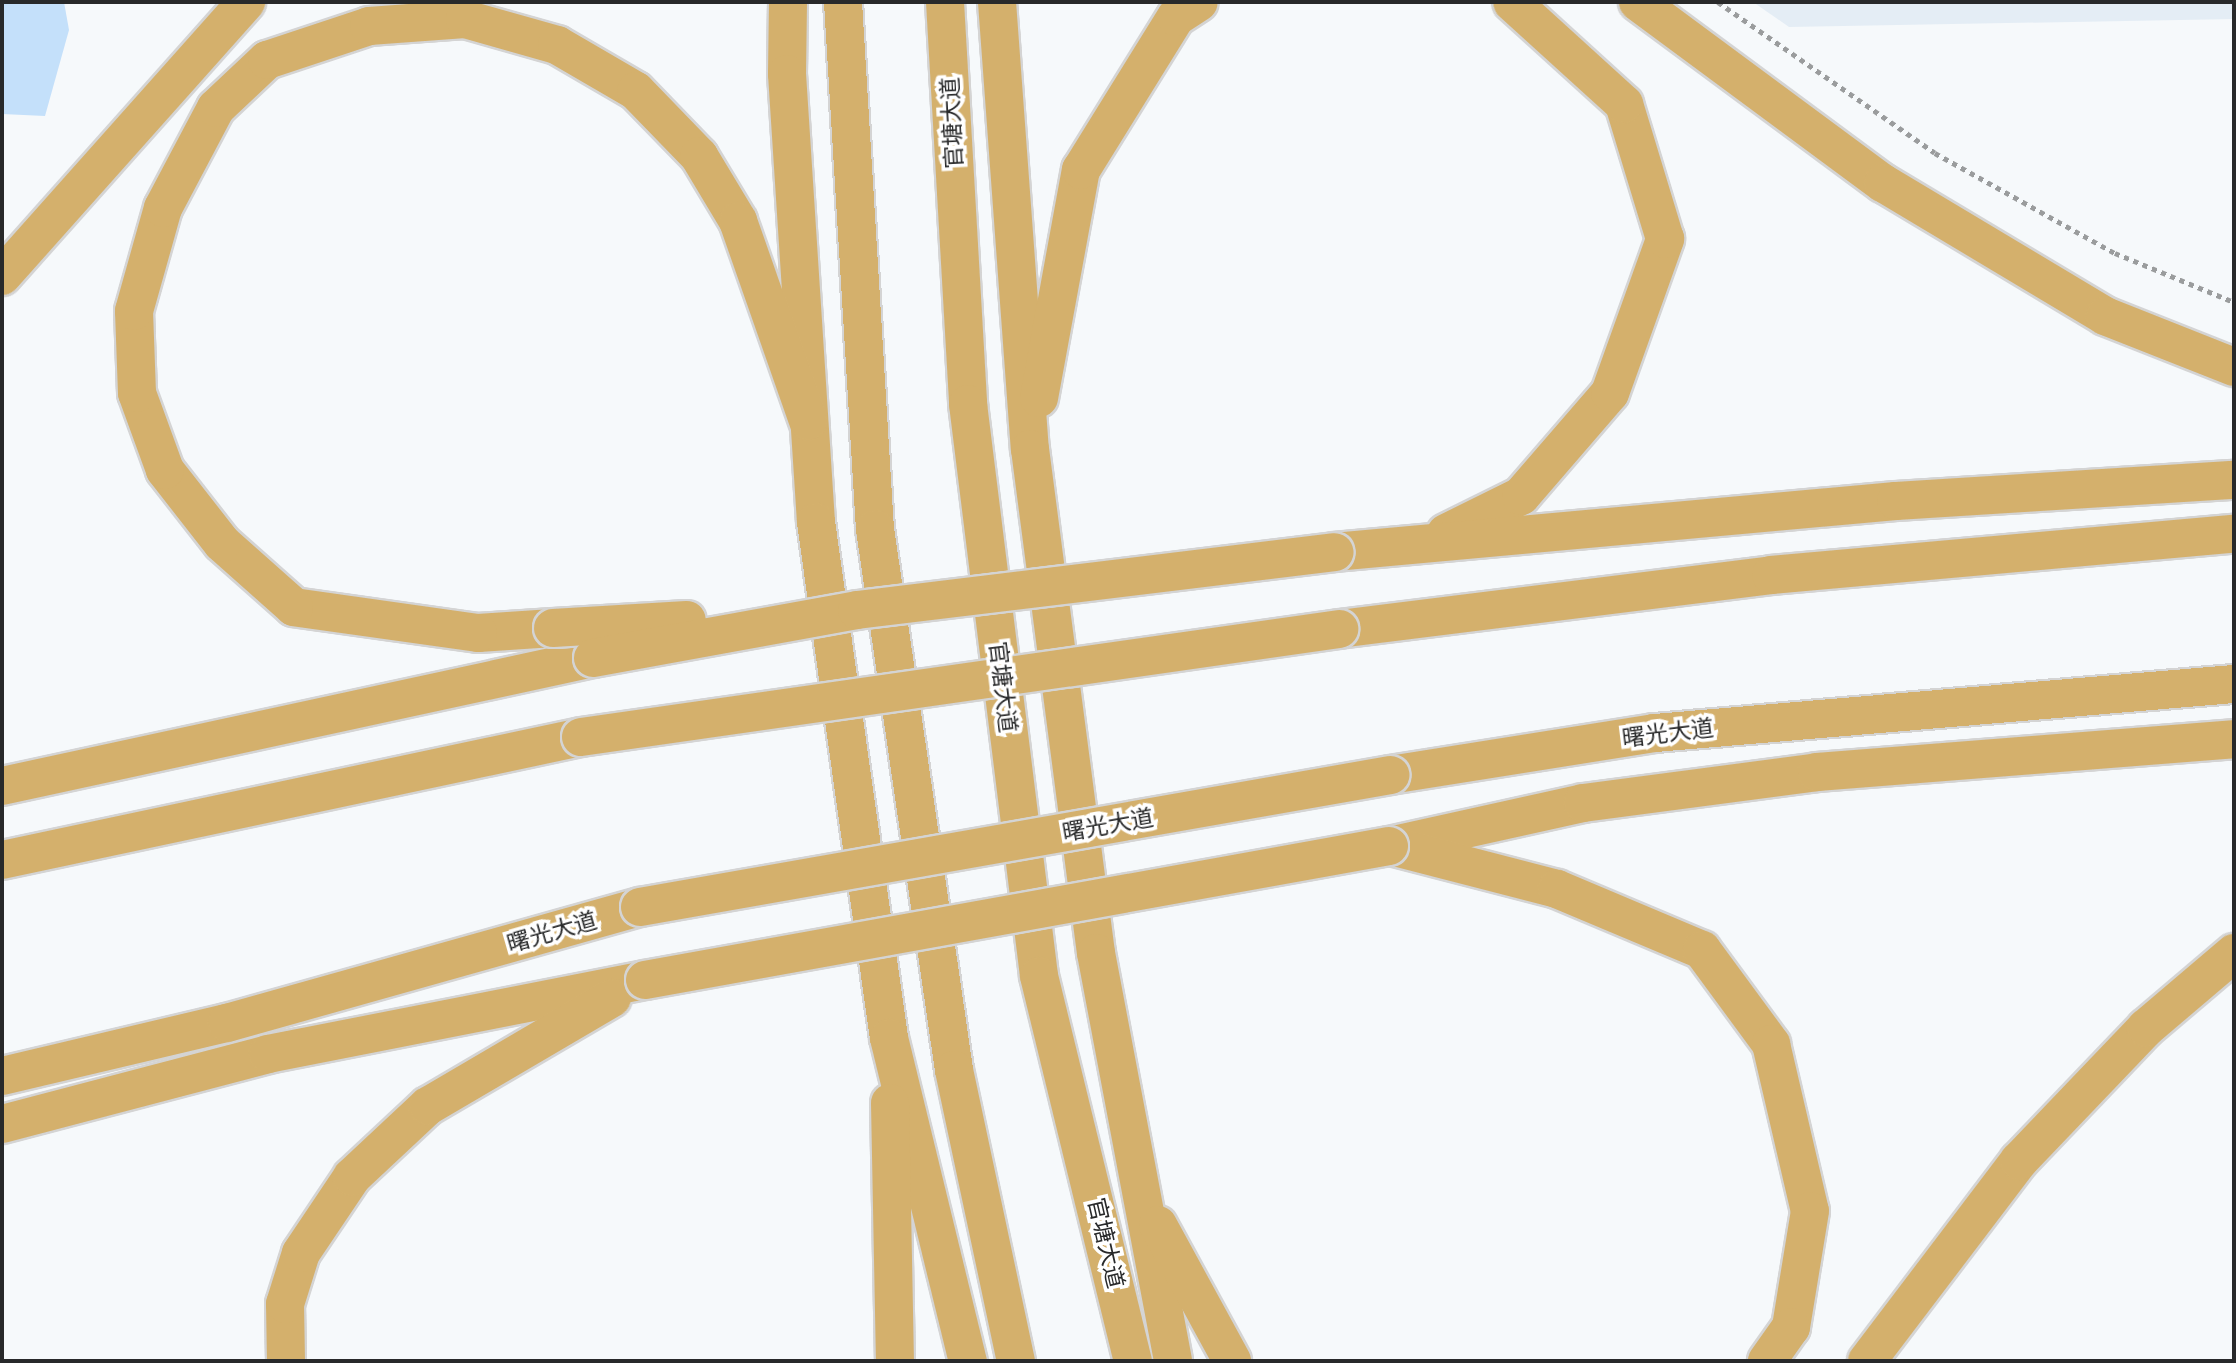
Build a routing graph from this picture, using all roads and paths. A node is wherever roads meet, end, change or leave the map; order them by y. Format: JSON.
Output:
{"nodes":[{"id":1,"x":246,"y":2,"type":"edge"},
{"id":2,"x":788,"y":2,"type":"edge"},
{"id":3,"x":843,"y":2,"type":"edge"},
{"id":4,"x":945,"y":2,"type":"edge"},
{"id":5,"x":997,"y":2,"type":"edge"},
{"id":6,"x":1199,"y":2,"type":"edge"},
{"id":7,"x":1512,"y":2,"type":"edge"},
{"id":8,"x":1638,"y":2,"type":"edge"},
{"id":9,"x":1718,"y":2,"type":"edge"},
{"id":10,"x":2,"y":275,"type":"edge"},
{"id":11,"x":2234,"y":302,"type":"edge"},
{"id":12,"x":2234,"y":367,"type":"edge"},
{"id":13,"x":808,"y":421,"type":"junction"},
{"id":14,"x":1030,"y":449,"type":"junction"},
{"id":15,"x":2234,"y":480,"type":"edge"},
{"id":16,"x":2234,"y":534,"type":"edge"},
{"id":17,"x":1334,"y":552,"type":"junction"},
{"id":18,"x":857,"y":610,"type":"junction"},
{"id":19,"x":2234,"y":684,"type":"edge"},
{"id":20,"x":2234,"y":739,"type":"edge"},
{"id":21,"x":2,"y":786,"type":"edge"},
{"id":22,"x":1389,"y":846,"type":"junction"},
{"id":23,"x":2,"y":860,"type":"edge"},
{"id":24,"x":2234,"y":953,"type":"edge"},
{"id":25,"x":645,"y":980,"type":"junction"},
{"id":26,"x":888,"y":1038,"type":"junction"},
{"id":27,"x":2,"y":1076,"type":"edge"},
{"id":28,"x":2,"y":1124,"type":"edge"},
{"id":29,"x":1141,"y":1192,"type":"junction"},
{"id":30,"x":286,"y":1361,"type":"edge"},
{"id":31,"x":895,"y":1361,"type":"edge"},
{"id":32,"x":968,"y":1361,"type":"edge"},
{"id":33,"x":1016,"y":1361,"type":"edge"},
{"id":34,"x":1133,"y":1361,"type":"edge"},
{"id":35,"x":1173,"y":1361,"type":"edge"},
{"id":36,"x":1232,"y":1361,"type":"edge"},
{"id":37,"x":1767,"y":1361,"type":"edge"},
{"id":38,"x":1867,"y":1361,"type":"edge"}],
"edges":[{"from":1,"to":10,"type":"highway"},
{"from":2,"to":13,"type":"highway"},
{"from":3,"to":33,"type":"highway"},
{"from":4,"to":34,"type":"highway","name":"官塘大道"},
{"from":5,"to":14,"type":"highway"},
{"from":6,"to":14,"type":"highway"},
{"from":7,"to":17,"type":"highway"},
{"from":8,"to":12,"type":"highway"},
{"from":9,"to":11,"type":"path"},
{"from":13,"to":18,"type":"highway","bridge":true},
{"from":13,"to":26,"type":"highway"},
{"from":14,"to":29,"type":"highway"},
{"from":15,"to":17,"type":"highway"},
{"from":16,"to":23,"type":"highway","bridge":true},
{"from":17,"to":18,"type":"highway","bridge":true},
{"from":18,"to":21,"type":"highway","bridge":true},
{"from":19,"to":27,"type":"highway","name":"曙光大道","bridge":true},
{"from":20,"to":22,"type":"highway"},
{"from":22,"to":25,"type":"highway","bridge":true},
{"from":22,"to":37,"type":"highway"},
{"from":24,"to":38,"type":"highway"},
{"from":25,"to":28,"type":"highway"},
{"from":25,"to":30,"type":"highway"},
{"from":26,"to":31,"type":"highway"},
{"from":26,"to":32,"type":"highway"},
{"from":29,"to":35,"type":"highway"},
{"from":29,"to":36,"type":"highway"}]}
